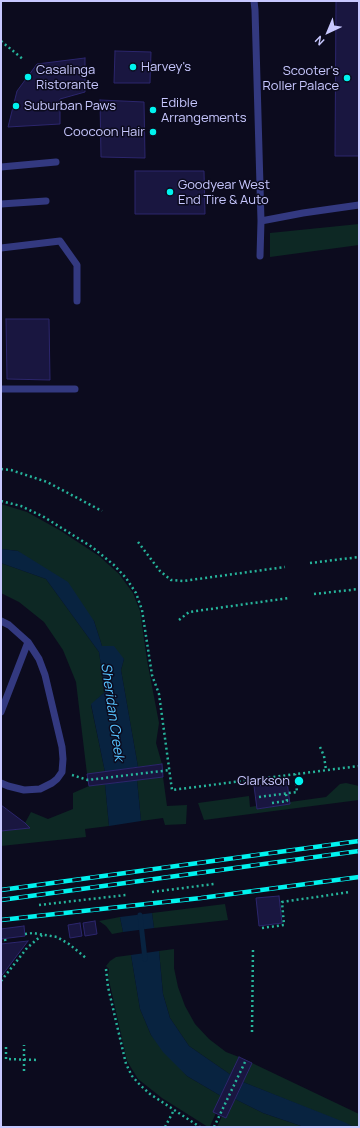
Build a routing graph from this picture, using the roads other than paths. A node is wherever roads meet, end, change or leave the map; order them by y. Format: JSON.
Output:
{"nodes":[{"id":1,"x":254,"y":1,"type":"edge"},
{"id":2,"x":56,"y":162,"type":"dead end"},
{"id":3,"x":1,"y":168,"type":"edge"},
{"id":4,"x":46,"y":201,"type":"dead end"},
{"id":5,"x":1,"y":204,"type":"edge"},
{"id":6,"x":359,"y":205,"type":"edge"},
{"id":7,"x":261,"y":221,"type":"junction"},
{"id":8,"x":1,"y":248,"type":"edge"},
{"id":9,"x":260,"y":256,"type":"dead end"},
{"id":10,"x":77,"y":301,"type":"dead end"},
{"id":11,"x":1,"y":389,"type":"edge"},
{"id":12,"x":75,"y":389,"type":"dead end"},
{"id":13,"x":1,"y":622,"type":"edge"},
{"id":14,"x":28,"y":642,"type":"junction"},
{"id":15,"x":1,"y":712,"type":"edge"},
{"id":16,"x":1,"y":783,"type":"edge"}],
"edges":[{"from":1,"to":7,"type":"lane"},
{"from":2,"to":3,"type":"lane"},
{"from":4,"to":5,"type":"lane"},
{"from":6,"to":7,"type":"lane"},
{"from":7,"to":9,"type":"lane"},
{"from":8,"to":10,"type":"lane"},
{"from":11,"to":12,"type":"lane"},
{"from":13,"to":14,"type":"lane"},
{"from":14,"to":15,"type":"lane"},
{"from":14,"to":16,"type":"lane"}]}
